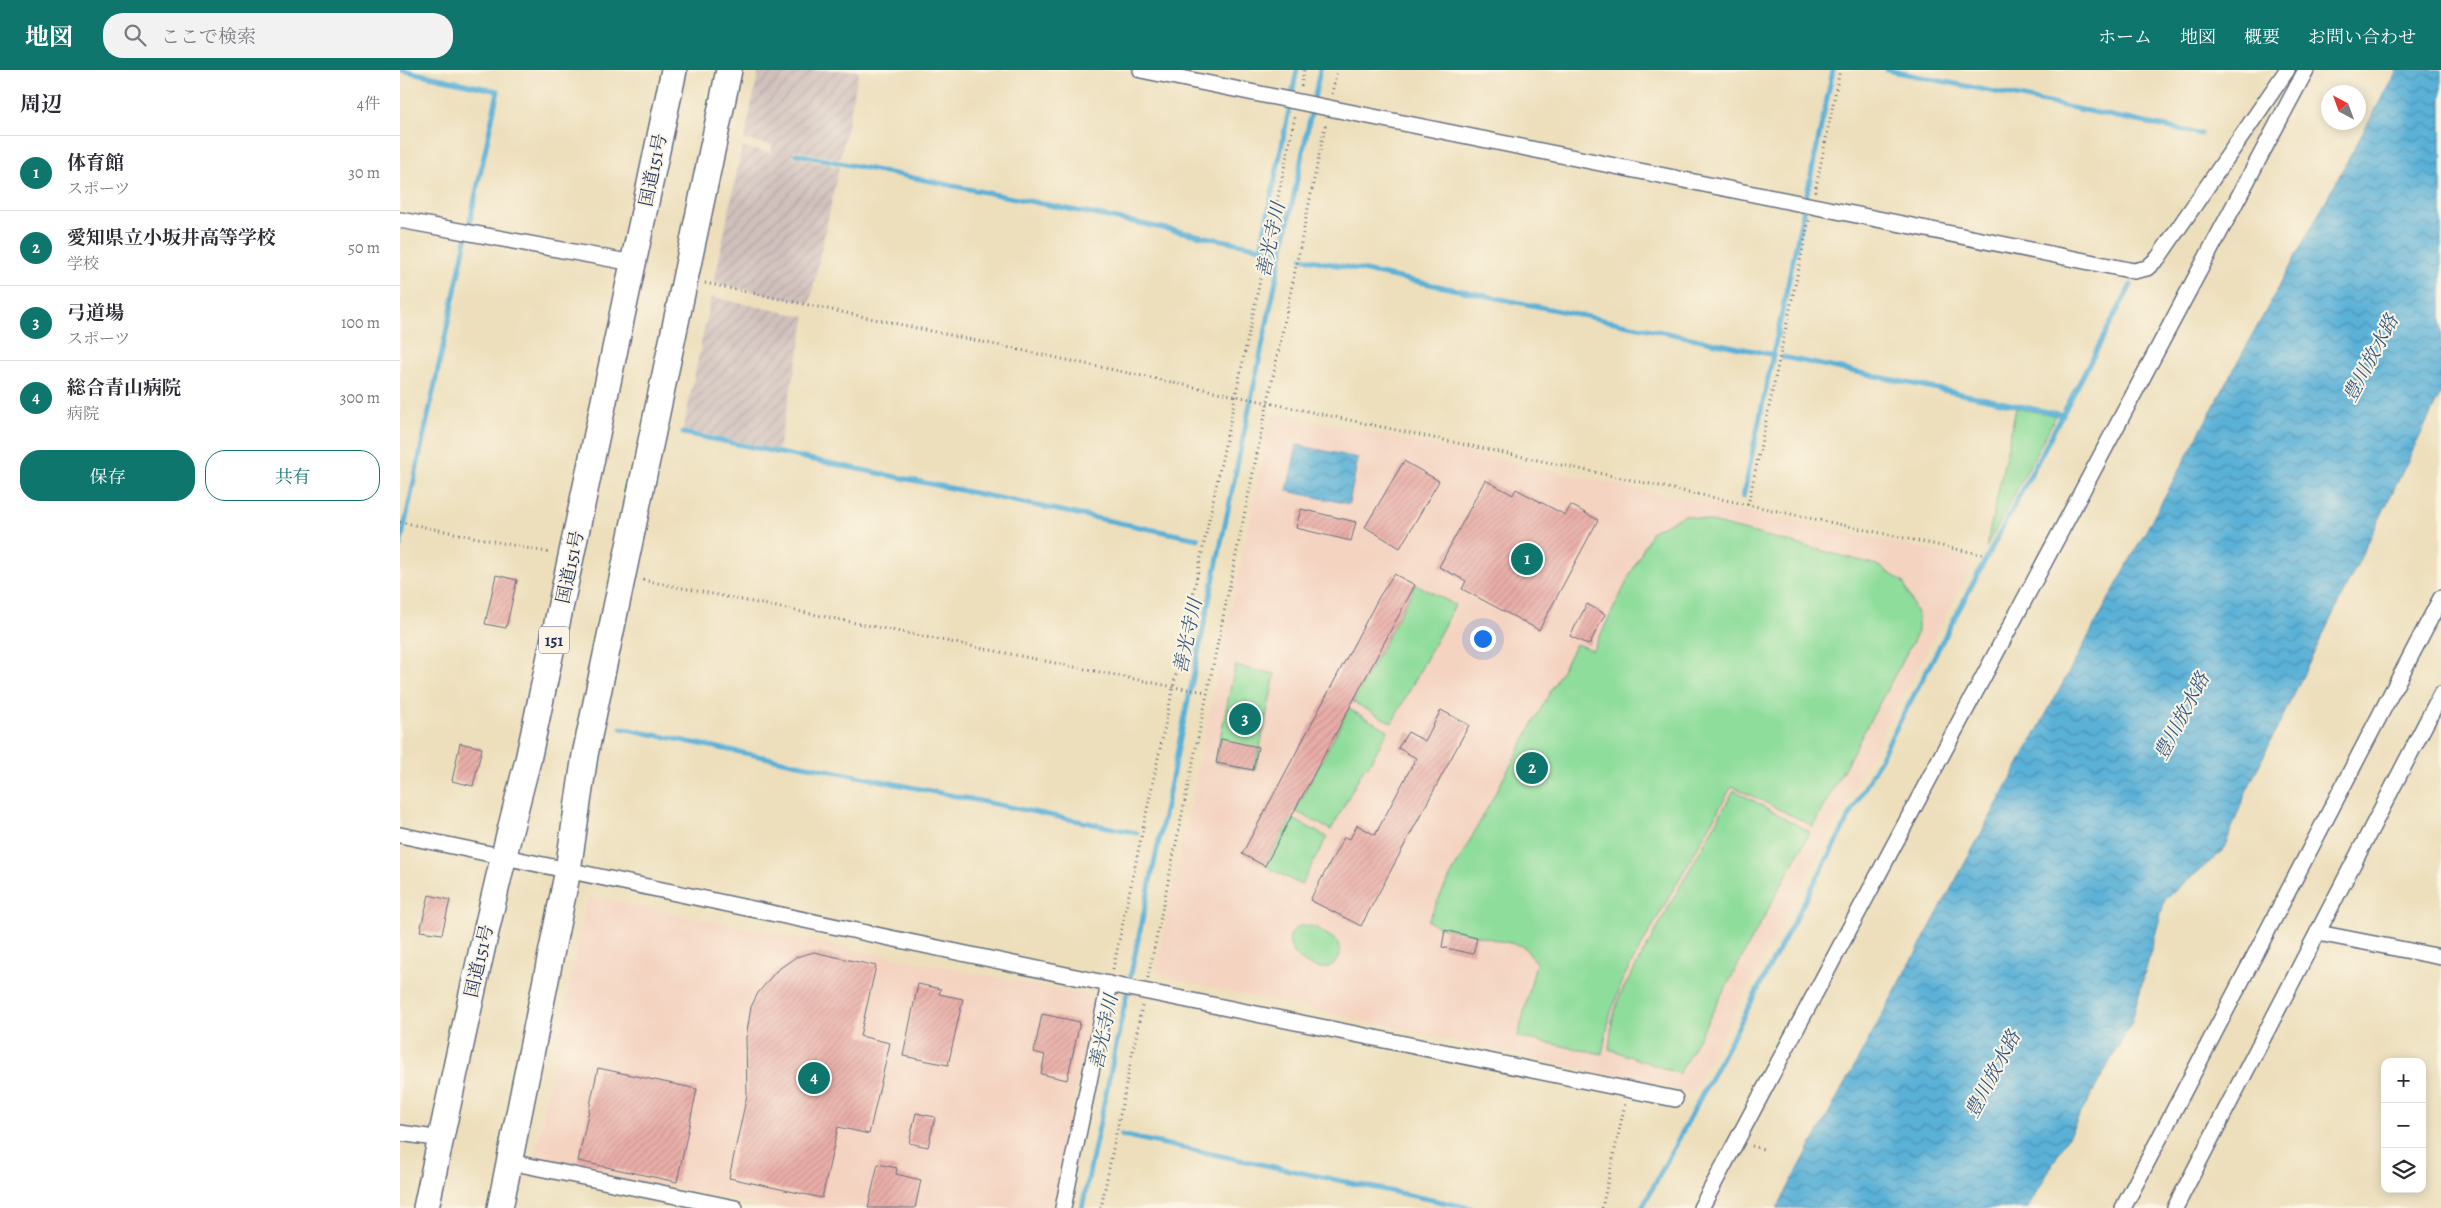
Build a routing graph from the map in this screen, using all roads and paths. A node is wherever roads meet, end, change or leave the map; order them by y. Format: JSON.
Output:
{"nodes":[{"id":1,"x":674,"y":70,"type":"edge"},
{"id":2,"x":729,"y":70,"type":"edge"},
{"id":3,"x":1141,"y":70,"type":"edge"},
{"id":4,"x":1304,"y":70,"type":"edge"},
{"id":5,"x":1336,"y":70,"type":"edge"},
{"id":6,"x":1840,"y":70,"type":"edge"},
{"id":7,"x":2287,"y":70,"type":"edge"},
{"id":8,"x":2306,"y":70,"type":"edge"},
{"id":9,"x":1301,"y":103,"type":"junction"},
{"id":10,"x":1326,"y":107,"type":"junction"},
{"id":11,"x":1812,"y":206,"type":"junction"},
{"id":12,"x":400,"y":220,"type":"edge"},
{"id":13,"x":634,"y":263,"type":"junction"},
{"id":14,"x":684,"y":279,"type":"junction"},
{"id":15,"x":1236,"y":397,"type":"junction"},
{"id":16,"x":1267,"y":402,"type":"junction"},
{"id":17,"x":1748,"y":505,"type":"junction"},
{"id":18,"x":400,"y":522,"type":"edge"},
{"id":19,"x":1984,"y":555,"type":"dead end"},
{"id":20,"x":572,"y":557,"type":"junction"},
{"id":21,"x":623,"y":576,"type":"junction"},
{"id":22,"x":2441,"y":598,"type":"edge"},
{"id":23,"x":1174,"y":687,"type":"junction"},
{"id":24,"x":1207,"y":692,"type":"junction"},
{"id":25,"x":2441,"y":694,"type":"edge"},
{"id":26,"x":400,"y":836,"type":"edge"},
{"id":27,"x":503,"y":856,"type":"junction"},
{"id":28,"x":568,"y":870,"type":"junction"},
{"id":29,"x":2318,"y":932,"type":"junction"},
{"id":30,"x":2441,"y":957,"type":"edge"},
{"id":31,"x":1115,"y":985,"type":"junction"},
{"id":32,"x":1143,"y":991,"type":"junction"},
{"id":33,"x":1628,"y":1089,"type":"junction"},
{"id":34,"x":1676,"y":1099,"type":"dead end"},
{"id":35,"x":400,"y":1133,"type":"edge"},
{"id":36,"x":441,"y":1139,"type":"junction"},
{"id":37,"x":510,"y":1162,"type":"junction"},
{"id":38,"x":426,"y":1208,"type":"edge"},
{"id":39,"x":500,"y":1208,"type":"edge"},
{"id":40,"x":735,"y":1208,"type":"edge"},
{"id":41,"x":1063,"y":1208,"type":"edge"},
{"id":42,"x":1100,"y":1208,"type":"edge"},
{"id":43,"x":1602,"y":1208,"type":"edge"},
{"id":44,"x":1701,"y":1208,"type":"edge"},
{"id":45,"x":2123,"y":1208,"type":"edge"},
{"id":46,"x":2177,"y":1208,"type":"edge"}],
"edges":[{"from":1,"to":13,"type":"highway","name":"国道151号","number":"151"},
{"from":2,"to":14,"type":"highway"},
{"from":3,"to":9,"type":"street"},
{"from":4,"to":9,"type":"path"},
{"from":5,"to":10,"type":"path"},
{"from":6,"to":11,"type":"path"},
{"from":7,"to":11,"type":"street"},
{"from":8,"to":44,"type":"street"},
{"from":9,"to":10,"type":"street"},
{"from":9,"to":15,"type":"path"},
{"from":10,"to":11,"type":"street"},
{"from":10,"to":16,"type":"path"},
{"from":11,"to":17,"type":"path"},
{"from":12,"to":13,"type":"street"},
{"from":13,"to":20,"type":"highway","name":"国道151号","number":"151"},
{"from":14,"to":15,"type":"path"},
{"from":14,"to":21,"type":"highway"},
{"from":15,"to":16,"type":"path"},
{"from":15,"to":23,"type":"path"},
{"from":16,"to":17,"type":"path"},
{"from":16,"to":24,"type":"path"},
{"from":17,"to":19,"type":"path"},
{"from":18,"to":20,"type":"path"},
{"from":20,"to":27,"type":"highway","name":"国道151号","number":"151"},
{"from":21,"to":23,"type":"path"},
{"from":21,"to":28,"type":"highway"},
{"from":22,"to":45,"type":"street"},
{"from":23,"to":24,"type":"path"},
{"from":23,"to":31,"type":"path"},
{"from":24,"to":32,"type":"path"},
{"from":25,"to":29,"type":"street"},
{"from":26,"to":27,"type":"street"},
{"from":27,"to":28,"type":"street"},
{"from":27,"to":36,"type":"highway","name":"国道151号","number":"151"},
{"from":28,"to":31,"type":"street"},
{"from":28,"to":37,"type":"highway"},
{"from":29,"to":30,"type":"street"},
{"from":29,"to":46,"type":"street"},
{"from":31,"to":32,"type":"street"},
{"from":31,"to":41,"type":"street"},
{"from":32,"to":33,"type":"street"},
{"from":32,"to":42,"type":"path"},
{"from":33,"to":34,"type":"street"},
{"from":33,"to":43,"type":"path"},
{"from":35,"to":36,"type":"street"},
{"from":36,"to":38,"type":"highway","name":"国道151号","number":"151"},
{"from":37,"to":39,"type":"highway"},
{"from":37,"to":40,"type":"street"}]}
